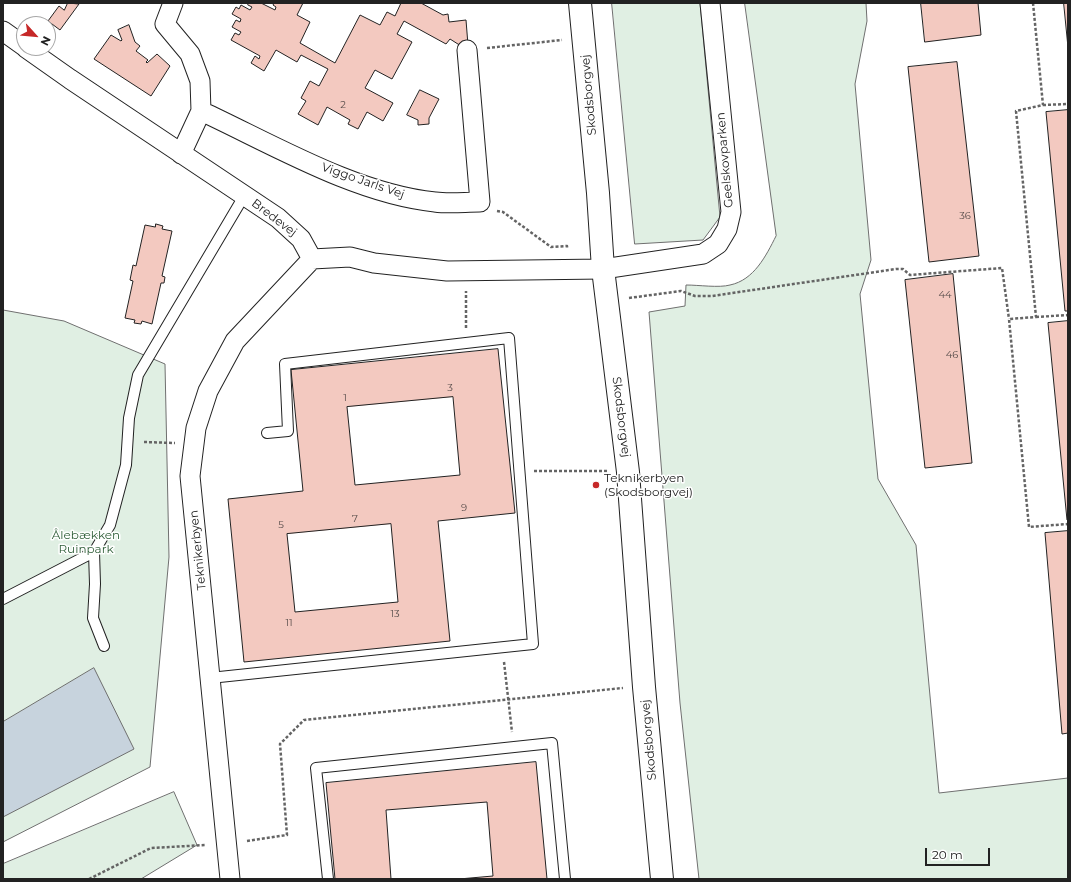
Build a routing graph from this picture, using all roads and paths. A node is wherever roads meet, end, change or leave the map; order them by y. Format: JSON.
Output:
{"nodes":[{"id":1,"x":173,"y":3,"type":"edge"},
{"id":2,"x":580,"y":3,"type":"edge"},
{"id":3,"x":710,"y":3,"type":"edge"},
{"id":4,"x":1033,"y":3,"type":"edge"},
{"id":5,"x":4,"y":35,"type":"edge"},
{"id":6,"x":583,"y":38,"type":"junction"},
{"id":7,"x":16,"y":42,"type":"edge"},
{"id":8,"x":467,"y":50,"type":"joint"},
{"id":9,"x":38,"y":56,"type":"edge"},
{"id":10,"x":1068,"y":104,"type":"edge"},
{"id":11,"x":1043,"y":105,"type":"junction"},
{"id":12,"x":201,"y":111,"type":"junction"},
{"id":13,"x":181,"y":154,"type":"junction"},
{"id":14,"x":244,"y":196,"type":"junction"},
{"id":15,"x":480,"y":202,"type":"junction"},
{"id":16,"x":312,"y":259,"type":"junction"},
{"id":17,"x":603,"y":269,"type":"junction"},
{"id":18,"x":568,"y":270,"type":"junction"},
{"id":19,"x":466,"y":271,"type":"junction"},
{"id":20,"x":606,"y":300,"type":"junction"},
{"id":21,"x":1068,"y":315,"type":"edge"},
{"id":22,"x":1036,"y":317,"type":"junction"},
{"id":23,"x":1009,"y":319,"type":"junction"},
{"id":24,"x":466,"y":343,"type":"junction"},
{"id":25,"x":267,"y":433,"type":"dead end"},
{"id":26,"x":127,"y":442,"type":"junction"},
{"id":27,"x":194,"y":444,"type":"junction"},
{"id":28,"x":520,"y":471,"type":"junction"},
{"id":29,"x":628,"y":472,"type":"junction"},
{"id":30,"x":1068,"y":524,"type":"edge"},
{"id":31,"x":94,"y":552,"type":"junction"},
{"id":32,"x":3,"y":599,"type":"edge"},
{"id":33,"x":104,"y":646,"type":"dead end"},
{"id":34,"x":503,"y":647,"type":"junction"},
{"id":35,"x":210,"y":678,"type":"junction"},
{"id":36,"x":644,"y":687,"type":"junction"},
{"id":37,"x":508,"y":699,"type":"junction"},
{"id":38,"x":514,"y":747,"type":"junction"},
{"id":39,"x":227,"y":844,"type":"junction"},
{"id":40,"x":89,"y":879,"type":"edge"},
{"id":41,"x":230,"y":879,"type":"edge"},
{"id":42,"x":328,"y":879,"type":"edge"},
{"id":43,"x":565,"y":879,"type":"edge"},
{"id":44,"x":662,"y":879,"type":"edge"}],
"edges":[{"from":1,"to":12,"type":"street"},
{"from":2,"to":6,"type":"street","name":"Skodsborgvej"},
{"from":3,"to":17,"type":"street","name":"Geelskovparken"},
{"from":4,"to":11,"type":"path"},
{"from":5,"to":7,"type":"street","name":"Bredevej"},
{"from":6,"to":8,"type":"path"},
{"from":6,"to":17,"type":"street","name":"Skodsborgvej"},
{"from":8,"to":15,"type":"street"},
{"from":9,"to":13,"type":"street","name":"Bredevej"},
{"from":10,"to":11,"type":"path"},
{"from":11,"to":22,"type":"path"},
{"from":12,"to":13,"type":"street"},
{"from":12,"to":15,"type":"street","name":"Viggo Jarls Vej"},
{"from":13,"to":14,"type":"street","name":"Bredevej"},
{"from":14,"to":16,"type":"street","name":"Bredevej"},
{"from":14,"to":26,"type":"lane"},
{"from":15,"to":18,"type":"path"},
{"from":16,"to":19,"type":"street"},
{"from":16,"to":27,"type":"street","name":"Teknikerbyen"},
{"from":17,"to":18,"type":"street"},
{"from":17,"to":20,"type":"street","name":"Skodsborgvej"},
{"from":18,"to":19,"type":"street"},
{"from":19,"to":24,"type":"path"},
{"from":20,"to":23,"type":"path"},
{"from":20,"to":29,"type":"street","name":"Skodsborgvej"},
{"from":21,"to":22,"type":"path"},
{"from":22,"to":23,"type":"path"},
{"from":23,"to":30,"type":"path"},
{"from":24,"to":25,"type":"lane"},
{"from":24,"to":28,"type":"lane"},
{"from":26,"to":27,"type":"path"},
{"from":26,"to":31,"type":"lane"},
{"from":27,"to":35,"type":"street","name":"Teknikerbyen"},
{"from":28,"to":29,"type":"path"},
{"from":28,"to":34,"type":"lane"},
{"from":29,"to":36,"type":"street","name":"Skodsborgvej"},
{"from":31,"to":32,"type":"lane"},
{"from":31,"to":33,"type":"lane"},
{"from":34,"to":35,"type":"lane"},
{"from":34,"to":37,"type":"path"},
{"from":35,"to":39,"type":"street","name":"Teknikerbyen"},
{"from":36,"to":37,"type":"path"},
{"from":36,"to":44,"type":"street","name":"Skodsborgvej"},
{"from":37,"to":38,"type":"path"},
{"from":37,"to":39,"type":"path"},
{"from":38,"to":42,"type":"lane"},
{"from":38,"to":43,"type":"lane"},
{"from":39,"to":40,"type":"path"},
{"from":39,"to":41,"type":"street","name":"Teknikerbyen"}]}
